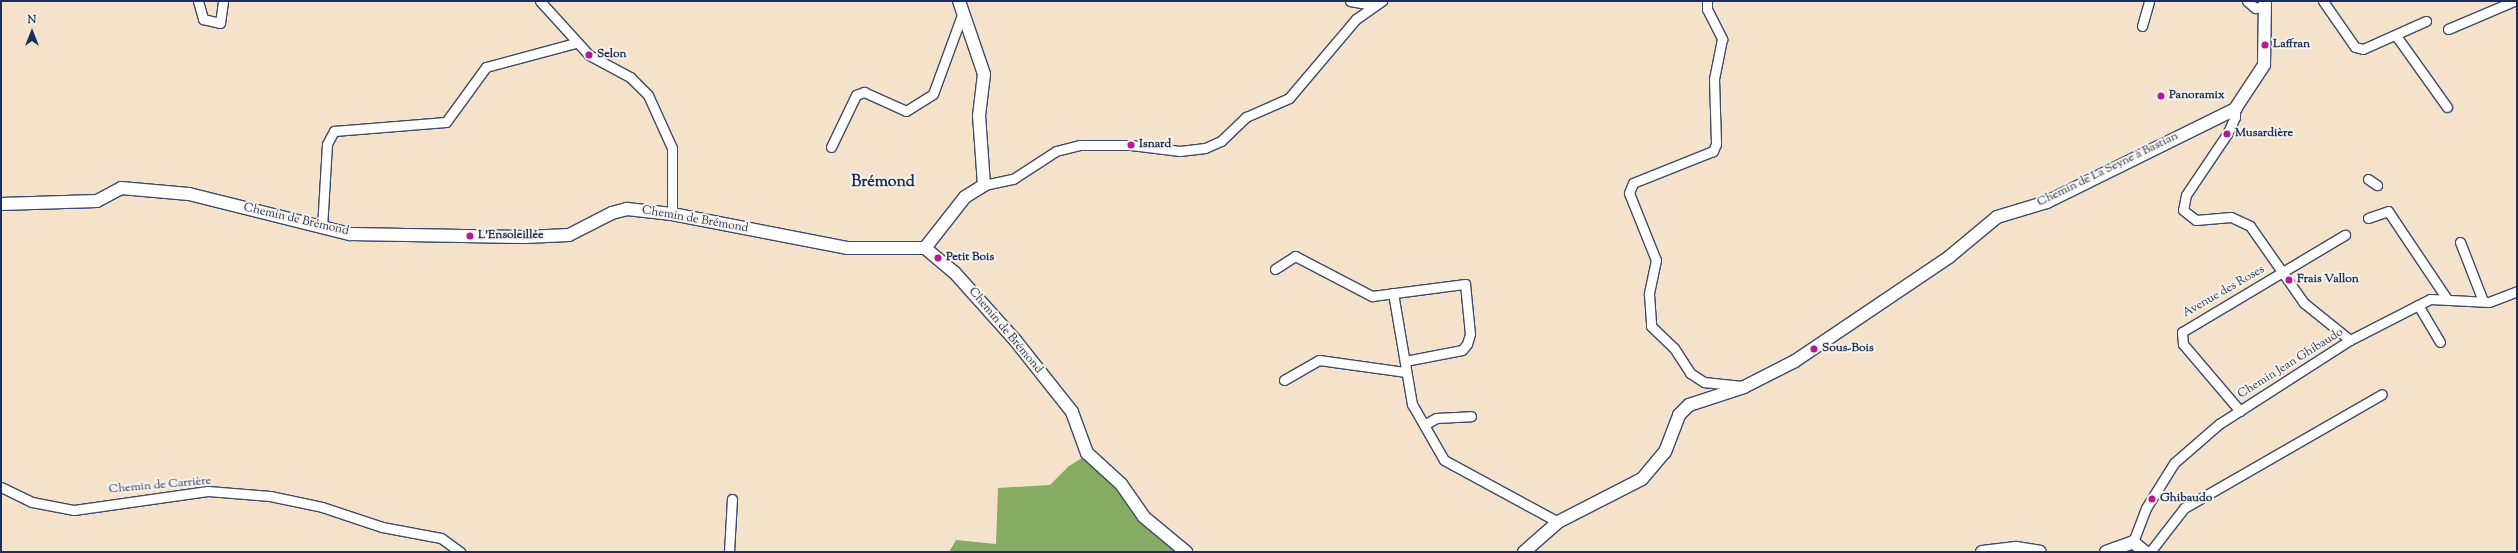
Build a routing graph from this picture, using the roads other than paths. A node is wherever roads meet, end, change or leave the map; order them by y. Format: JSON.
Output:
{"nodes":[{"id":1,"x":198,"y":1,"type":"edge"},
{"id":2,"x":223,"y":1,"type":"edge"},
{"id":3,"x":540,"y":1,"type":"edge"},
{"id":4,"x":1350,"y":1,"type":"edge"},
{"id":5,"x":1707,"y":1,"type":"edge"},
{"id":6,"x":2149,"y":1,"type":"edge"},
{"id":7,"x":2246,"y":1,"type":"edge"},
{"id":8,"x":2323,"y":1,"type":"edge"},
{"id":9,"x":2514,"y":1,"type":"edge"},
{"id":10,"x":1377,"y":3,"type":"edge"},
{"id":11,"x":2265,"y":4,"type":"edge"},
{"id":12,"x":961,"y":7,"type":"edge"},
{"id":13,"x":2426,"y":21,"type":"dead end"},
{"id":14,"x":2142,"y":26,"type":"dead end"},
{"id":15,"x":2448,"y":29,"type":"dead end"},
{"id":16,"x":2397,"y":37,"type":"junction"},
{"id":17,"x":575,"y":43,"type":"junction"},
{"id":18,"x":2447,"y":107,"type":"dead end"},
{"id":19,"x":2235,"y":109,"type":"junction"},
{"id":20,"x":831,"y":147,"type":"dead end"},
{"id":21,"x":2368,"y":180,"type":"dead end"},
{"id":22,"x":984,"y":185,"type":"junction"},
{"id":23,"x":2377,"y":186,"type":"dead end"},
{"id":24,"x":1,"y":204,"type":"edge"},
{"id":25,"x":672,"y":214,"type":"junction"},
{"id":26,"x":2368,"y":218,"type":"dead end"},
{"id":27,"x":322,"y":228,"type":"junction"},
{"id":28,"x":2345,"y":235,"type":"dead end"},
{"id":29,"x":2460,"y":242,"type":"dead end"},
{"id":30,"x":925,"y":248,"type":"junction"},
{"id":31,"x":1275,"y":269,"type":"dead end"},
{"id":32,"x":2284,"y":272,"type":"junction"},
{"id":33,"x":2517,"y":291,"type":"edge"},
{"id":34,"x":1393,"y":293,"type":"junction"},
{"id":35,"x":2447,"y":299,"type":"junction"},
{"id":36,"x":2482,"y":302,"type":"junction"},
{"id":37,"x":2418,"y":305,"type":"junction"},
{"id":38,"x":2350,"y":340,"type":"junction"},
{"id":39,"x":2440,"y":342,"type":"dead end"},
{"id":40,"x":1405,"y":360,"type":"junction"},
{"id":41,"x":1406,"y":372,"type":"junction"},
{"id":42,"x":1284,"y":380,"type":"dead end"},
{"id":43,"x":1744,"y":386,"type":"junction"},
{"id":44,"x":2382,"y":394,"type":"dead end"},
{"id":45,"x":2240,"y":411,"type":"junction"},
{"id":46,"x":1471,"y":416,"type":"dead end"},
{"id":47,"x":1424,"y":425,"type":"junction"},
{"id":48,"x":1,"y":487,"type":"edge"},
{"id":49,"x":732,"y":499,"type":"dead end"},
{"id":50,"x":1558,"y":522,"type":"junction"},
{"id":51,"x":2133,"y":542,"type":"junction"},
{"id":52,"x":460,"y":552,"type":"edge"},
{"id":53,"x":729,"y":552,"type":"edge"},
{"id":54,"x":1186,"y":552,"type":"edge"},
{"id":55,"x":1524,"y":552,"type":"edge"},
{"id":56,"x":1982,"y":552,"type":"edge"},
{"id":57,"x":2040,"y":552,"type":"edge"},
{"id":58,"x":2106,"y":552,"type":"edge"},
{"id":59,"x":2145,"y":552,"type":"edge"},
{"id":60,"x":2150,"y":552,"type":"edge"}],
"edges":[{"from":1,"to":2,"type":"street"},
{"from":3,"to":17,"type":"street"},
{"from":4,"to":10,"type":"street"},
{"from":5,"to":43,"type":"street"},
{"from":6,"to":14,"type":"street"},
{"from":7,"to":11,"type":"street"},
{"from":8,"to":16,"type":"street"},
{"from":9,"to":15,"type":"street"},
{"from":10,"to":22,"type":"street"},
{"from":11,"to":19,"type":"street"},
{"from":12,"to":20,"type":"street"},
{"from":12,"to":22,"type":"street"},
{"from":13,"to":16,"type":"street"},
{"from":16,"to":18,"type":"street"},
{"from":17,"to":25,"type":"street"},
{"from":17,"to":27,"type":"street"},
{"from":19,"to":32,"type":"street"},
{"from":19,"to":43,"type":"street","name":"Chemin de La Seyne à Bastian"},
{"from":21,"to":23,"type":"street"},
{"from":22,"to":30,"type":"street"},
{"from":24,"to":27,"type":"street","name":"Chemin de Brémond"},
{"from":25,"to":27,"type":"street","name":"Chemin de Brémond"},
{"from":25,"to":30,"type":"street","name":"Chemin de Brémond"},
{"from":26,"to":35,"type":"street"},
{"from":28,"to":32,"type":"street"},
{"from":29,"to":36,"type":"street"},
{"from":30,"to":54,"type":"street","name":"Chemin de Brémond"},
{"from":31,"to":34,"type":"street"},
{"from":32,"to":38,"type":"street"},
{"from":32,"to":45,"type":"street","name":"Avenue des Roses"},
{"from":33,"to":36,"type":"street","name":"Chemin Jean Ghibaudo"},
{"from":34,"to":40,"type":"street"},
{"from":34,"to":40,"type":"street"},
{"from":35,"to":36,"type":"street","name":"Chemin Jean Ghibaudo"},
{"from":35,"to":37,"type":"street","name":"Chemin Jean Ghibaudo"},
{"from":37,"to":38,"type":"street","name":"Chemin Jean Ghibaudo"},
{"from":37,"to":39,"type":"street"},
{"from":38,"to":45,"type":"street","name":"Chemin Jean Ghibaudo"},
{"from":40,"to":41,"type":"street"},
{"from":41,"to":42,"type":"street"},
{"from":41,"to":47,"type":"street"},
{"from":43,"to":50,"type":"street","name":"Chemin de La Seyne à Bastian"},
{"from":44,"to":60,"type":"street"},
{"from":45,"to":51,"type":"street","name":"Chemin Jean Ghibaudo"},
{"from":46,"to":47,"type":"street"},
{"from":47,"to":50,"type":"street"},
{"from":48,"to":52,"type":"street","name":"Chemin de Carrière"},
{"from":49,"to":53,"type":"street"},
{"from":50,"to":55,"type":"street","name":"Chemin de La Seyne à Bastian"},
{"from":51,"to":58,"type":"street"},
{"from":51,"to":59,"type":"street"},
{"from":56,"to":57,"type":"street"}]}
